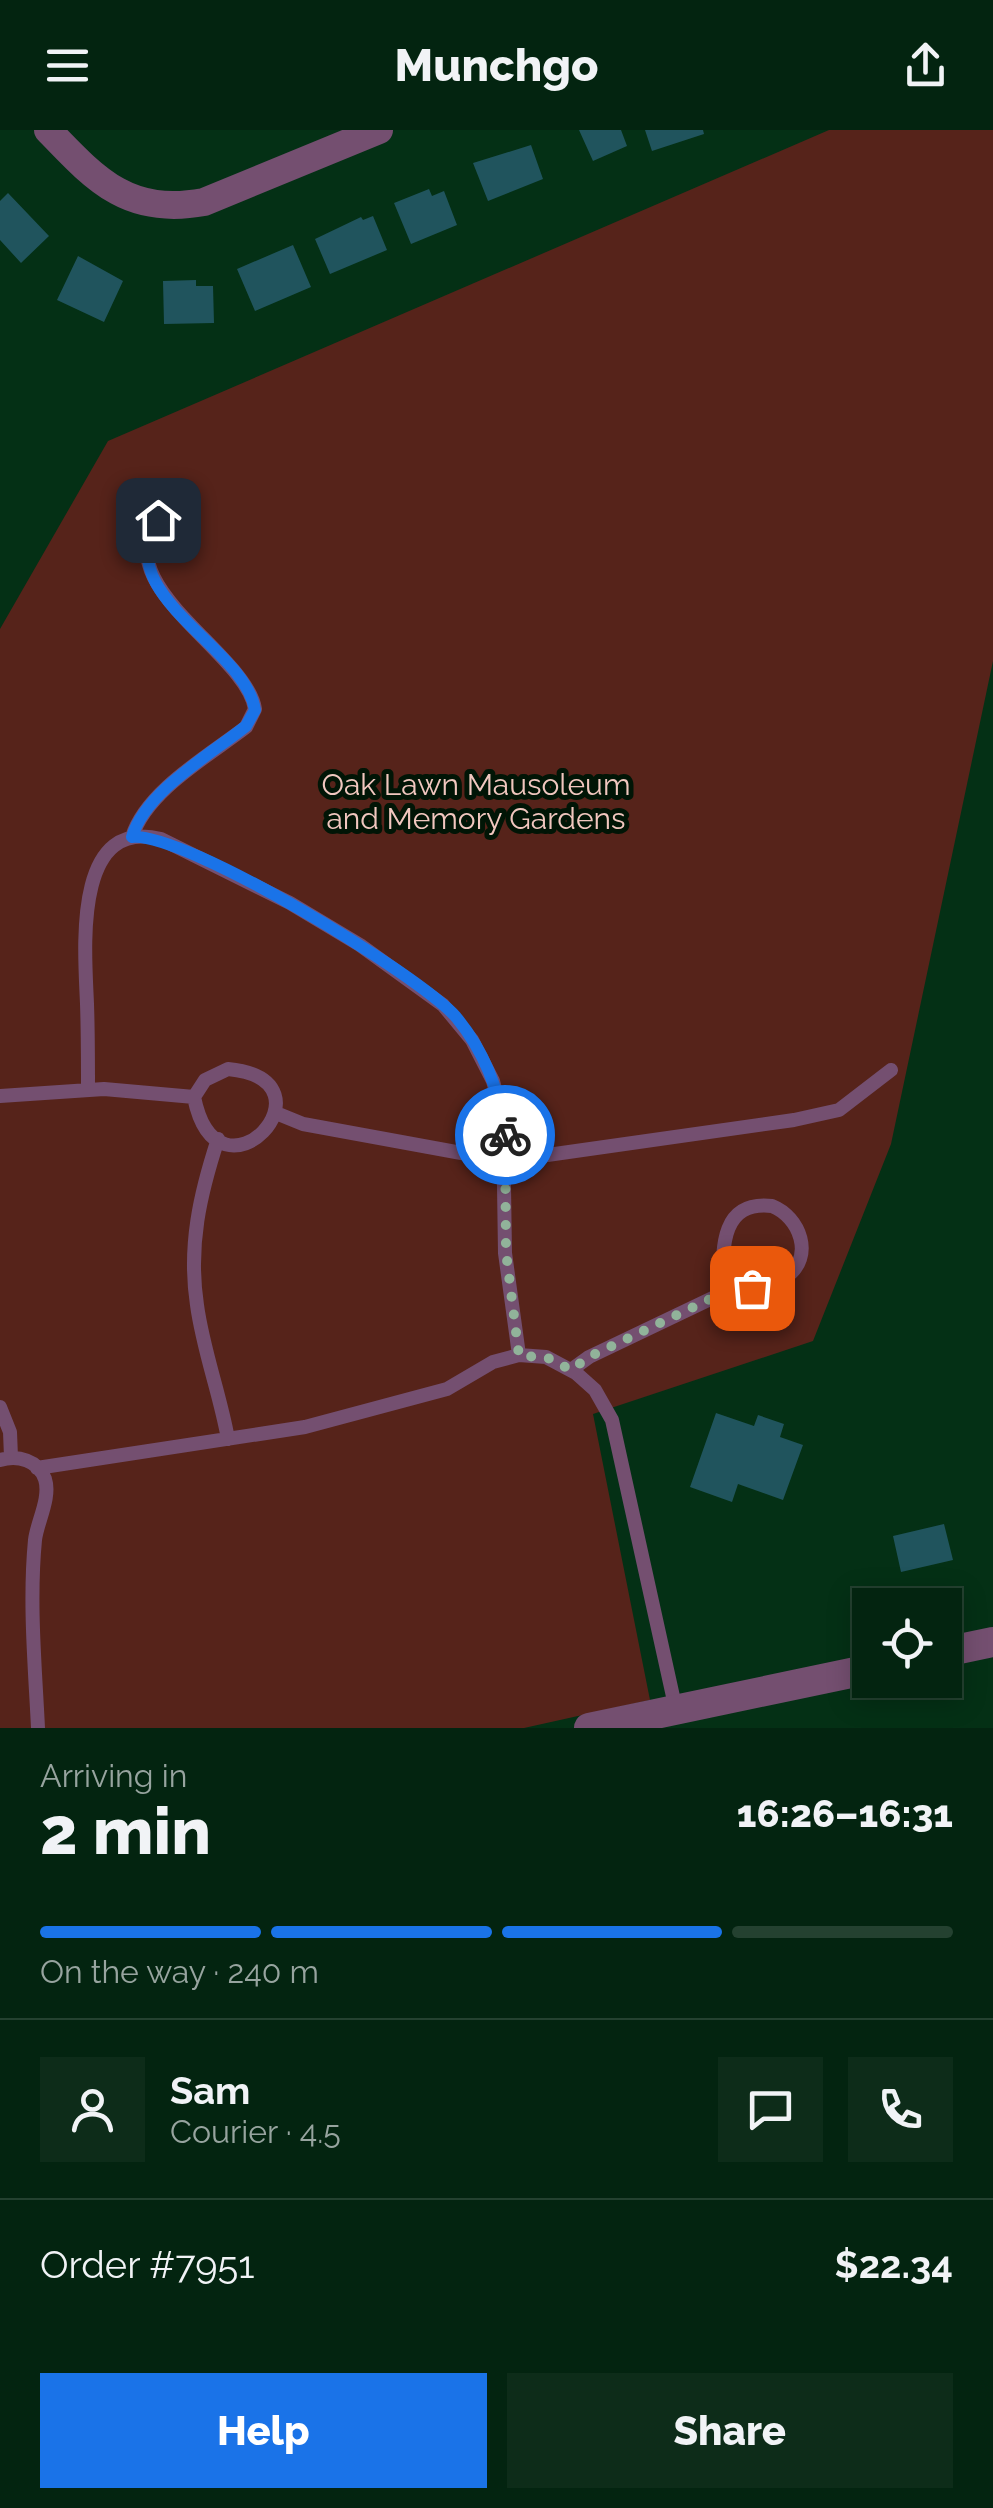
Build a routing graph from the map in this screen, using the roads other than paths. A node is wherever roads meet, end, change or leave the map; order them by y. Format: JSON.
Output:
{"nodes":[{"id":1,"x":48,"y":130,"type":"edge"},
{"id":2,"x":379,"y":130,"type":"edge"},
{"id":3,"x":164,"y":515,"type":"dead end"},
{"id":4,"x":132,"y":837,"type":"junction"},
{"id":5,"x":891,"y":1070,"type":"dead end"},
{"id":6,"x":88,"y":1088,"type":"junction"},
{"id":7,"x":0,"y":1096,"type":"edge"},
{"id":8,"x":194,"y":1096,"type":"junction"},
{"id":9,"x":276,"y":1113,"type":"junction"},
{"id":10,"x":218,"y":1139,"type":"junction"},
{"id":11,"x":505,"y":1160,"type":"junction"},
{"id":12,"x":723,"y":1293,"type":"junction"},
{"id":13,"x":519,"y":1356,"type":"junction"},
{"id":14,"x":571,"y":1370,"type":"junction"},
{"id":15,"x":0,"y":1408,"type":"edge"},
{"id":16,"x":228,"y":1439,"type":"junction"},
{"id":17,"x":5,"y":1458,"type":"edge"},
{"id":18,"x":37,"y":1468,"type":"junction"},
{"id":19,"x":993,"y":1642,"type":"edge"},
{"id":20,"x":962,"y":1648,"type":"edge"},
{"id":21,"x":852,"y":1673,"type":"edge"},
{"id":22,"x":676,"y":1710,"type":"junction"},
{"id":23,"x":38,"y":1728,"type":"edge"},
{"id":24,"x":589,"y":1728,"type":"edge"}],
"edges":[{"from":1,"to":2,"type":"street"},
{"from":3,"to":4,"type":"lane"},
{"from":4,"to":6,"type":"lane"},
{"from":4,"to":11,"type":"lane"},
{"from":5,"to":11,"type":"lane"},
{"from":6,"to":7,"type":"lane"},
{"from":6,"to":8,"type":"lane"},
{"from":8,"to":9,"type":"lane"},
{"from":8,"to":10,"type":"lane"},
{"from":9,"to":10,"type":"lane"},
{"from":9,"to":11,"type":"lane"},
{"from":10,"to":16,"type":"lane"},
{"from":11,"to":13,"type":"lane"},
{"from":12,"to":12,"type":"lane"},
{"from":12,"to":14,"type":"lane"},
{"from":13,"to":14,"type":"lane"},
{"from":13,"to":16,"type":"lane"},
{"from":14,"to":22,"type":"lane"},
{"from":15,"to":17,"type":"lane"},
{"from":16,"to":18,"type":"lane"},
{"from":17,"to":18,"type":"lane"},
{"from":18,"to":23,"type":"lane"},
{"from":19,"to":20,"type":"street"},
{"from":21,"to":22,"type":"street"},
{"from":22,"to":24,"type":"street"}]}
